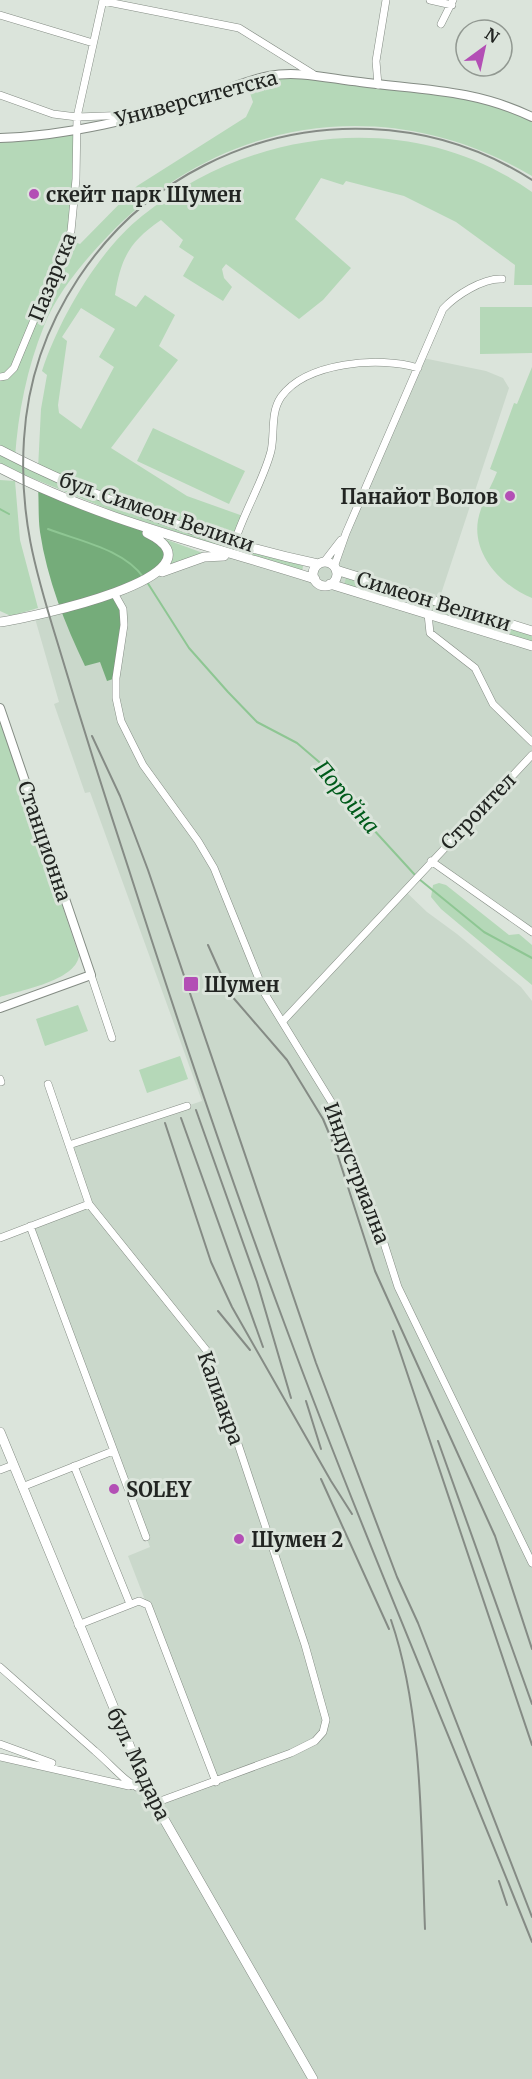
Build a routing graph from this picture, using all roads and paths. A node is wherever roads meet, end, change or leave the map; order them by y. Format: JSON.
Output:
{"nodes":[{"id":1,"x":386,"y":0,"type":"edge"},
{"id":2,"x":430,"y":0,"type":"edge"},
{"id":3,"x":103,"y":1,"type":"edge"},
{"id":4,"x":453,"y":2,"type":"edge"},
{"id":5,"x":0,"y":15,"type":"edge"},
{"id":6,"x":441,"y":24,"type":"dead end"},
{"id":7,"x":93,"y":43,"type":"junction"},
{"id":8,"x":317,"y":77,"type":"junction"},
{"id":9,"x":378,"y":85,"type":"junction"},
{"id":10,"x":0,"y":95,"type":"edge"},
{"id":11,"x":138,"y":115,"type":"junction"},
{"id":12,"x":77,"y":117,"type":"junction"},
{"id":13,"x":532,"y":117,"type":"edge"},
{"id":14,"x":77,"y":129,"type":"junction"},
{"id":15,"x":0,"y":138,"type":"edge"},
{"id":16,"x":502,"y":279,"type":"dead end"},
{"id":17,"x":418,"y":368,"type":"junction"},
{"id":18,"x":0,"y":377,"type":"edge"},
{"id":19,"x":0,"y":450,"type":"edge"},
{"id":20,"x":0,"y":468,"type":"edge"},
{"id":21,"x":14,"y":475,"type":"junction"},
{"id":22,"x":0,"y":476,"type":"edge"},
{"id":23,"x":105,"y":512,"type":"junction"},
{"id":24,"x":346,"y":533,"type":"junction"},
{"id":25,"x":235,"y":541,"type":"junction"},
{"id":26,"x":234,"y":556,"type":"junction"},
{"id":27,"x":321,"y":563,"type":"junction"},
{"id":28,"x":335,"y":568,"type":"junction"},
{"id":29,"x":157,"y":574,"type":"junction"},
{"id":30,"x":315,"y":579,"type":"junction"},
{"id":31,"x":330,"y":584,"type":"junction"},
{"id":32,"x":114,"y":593,"type":"junction"},
{"id":33,"x":428,"y":614,"type":"junction"},
{"id":34,"x":0,"y":616,"type":"edge"},
{"id":35,"x":10,"y":621,"type":"junction"},
{"id":36,"x":0,"y":624,"type":"edge"},
{"id":37,"x":532,"y":631,"type":"edge"},
{"id":38,"x":532,"y":646,"type":"edge"},
{"id":39,"x":0,"y":708,"type":"edge"},
{"id":40,"x":532,"y":742,"type":"edge"},
{"id":41,"x":532,"y":755,"type":"edge"},
{"id":42,"x":431,"y":861,"type":"junction"},
{"id":43,"x":532,"y":932,"type":"edge"},
{"id":44,"x":91,"y":975,"type":"junction"},
{"id":45,"x":0,"y":1008,"type":"edge"},
{"id":46,"x":283,"y":1021,"type":"junction"},
{"id":47,"x":112,"y":1038,"type":"dead end"},
{"id":48,"x":48,"y":1084,"type":"dead end"},
{"id":49,"x":188,"y":1106,"type":"dead end"},
{"id":50,"x":69,"y":1145,"type":"junction"},
{"id":51,"x":88,"y":1204,"type":"junction"},
{"id":52,"x":30,"y":1226,"type":"junction"},
{"id":53,"x":0,"y":1238,"type":"edge"},
{"id":54,"x":0,"y":1432,"type":"edge"},
{"id":55,"x":113,"y":1451,"type":"junction"},
{"id":56,"x":13,"y":1465,"type":"junction"},
{"id":57,"x":74,"y":1466,"type":"junction"},
{"id":58,"x":0,"y":1470,"type":"edge"},
{"id":59,"x":22,"y":1487,"type":"junction"},
{"id":60,"x":146,"y":1537,"type":"dead end"},
{"id":61,"x":532,"y":1563,"type":"edge"},
{"id":62,"x":130,"y":1604,"type":"junction"},
{"id":63,"x":78,"y":1625,"type":"junction"},
{"id":64,"x":0,"y":1667,"type":"edge"},
{"id":65,"x":0,"y":1744,"type":"edge"},
{"id":66,"x":0,"y":1757,"type":"edge"},
{"id":67,"x":71,"y":1771,"type":"junction"},
{"id":68,"x":216,"y":1782,"type":"junction"},
{"id":69,"x":132,"y":1786,"type":"junction"},
{"id":70,"x":149,"y":1793,"type":"junction"},
{"id":71,"x":155,"y":1803,"type":"junction"},
{"id":72,"x":313,"y":2079,"type":"edge"}],
"edges":[{"from":1,"to":9,"type":"street"},
{"from":2,"to":4,"type":"street"},
{"from":3,"to":7,"type":"street","name":"Пазарска"},
{"from":3,"to":8,"type":"street"},
{"from":4,"to":6,"type":"street"},
{"from":5,"to":7,"type":"street"},
{"from":7,"to":12,"type":"street","name":"Пазарска"},
{"from":8,"to":9,"type":"street","name":"Университетска"},
{"from":8,"to":11,"type":"street","name":"Университетска"},
{"from":9,"to":13,"type":"street","name":"Университетска"},
{"from":10,"to":12,"type":"street"},
{"from":11,"to":12,"type":"street"},
{"from":11,"to":14,"type":"street","name":"Университетска"},
{"from":12,"to":14,"type":"street","name":"Пазарска"},
{"from":14,"to":15,"type":"street","name":"Университетска"},
{"from":14,"to":18,"type":"street","name":"Пазарска"},
{"from":16,"to":17,"type":"street"},
{"from":17,"to":24,"type":"street"},
{"from":17,"to":25,"type":"street"},
{"from":19,"to":25,"type":"main road","name":"бул. Симеон Велики"},
{"from":20,"to":21,"type":"main road","name":"бул. Симеон Велики"},
{"from":21,"to":22,"type":"main road"},
{"from":21,"to":23,"type":"main road","name":"бул. Симеон Велики"},
{"from":23,"to":26,"type":"main road","name":"бул. Симеон Велики"},
{"from":23,"to":29,"type":"main road"},
{"from":24,"to":27,"type":"street"},
{"from":24,"to":28,"type":"street"},
{"from":25,"to":27,"type":"main road","name":"бул. Симеон Велики"},
{"from":26,"to":29,"type":"main road"},
{"from":26,"to":30,"type":"main road","name":"бул. Симеон Велики"},
{"from":27,"to":28,"type":"main road"},
{"from":27,"to":30,"type":"main road"},
{"from":28,"to":31,"type":"main road"},
{"from":28,"to":37,"type":"main road","name":"Симеон Велики"},
{"from":29,"to":32,"type":"main road"},
{"from":30,"to":31,"type":"main road"},
{"from":31,"to":33,"type":"main road"},
{"from":32,"to":35,"type":"main road"},
{"from":32,"to":46,"type":"street","name":"Индустриална"},
{"from":33,"to":38,"type":"main road"},
{"from":33,"to":40,"type":"street"},
{"from":34,"to":35,"type":"main road"},
{"from":35,"to":36,"type":"main road"},
{"from":39,"to":44,"type":"street","name":"Станционна"},
{"from":41,"to":42,"type":"street","name":"Строител"},
{"from":42,"to":43,"type":"street"},
{"from":42,"to":46,"type":"street","name":"Строител"},
{"from":44,"to":45,"type":"street"},
{"from":44,"to":47,"type":"street","name":"Станционна"},
{"from":46,"to":61,"type":"street","name":"Индустриална"},
{"from":48,"to":50,"type":"street","name":"Калиакра"},
{"from":49,"to":50,"type":"street"},
{"from":50,"to":51,"type":"street","name":"Калиакра"},
{"from":51,"to":52,"type":"street"},
{"from":51,"to":68,"type":"street","name":"Калиакра"},
{"from":52,"to":53,"type":"street"},
{"from":52,"to":55,"type":"street"},
{"from":54,"to":56,"type":"main road","name":"бул. Мадара"},
{"from":55,"to":57,"type":"street"},
{"from":55,"to":60,"type":"street"},
{"from":56,"to":58,"type":"street"},
{"from":56,"to":59,"type":"main road","name":"бул. Мадара"},
{"from":57,"to":59,"type":"street"},
{"from":57,"to":62,"type":"street"},
{"from":59,"to":63,"type":"main road","name":"бул. Мадара"},
{"from":62,"to":63,"type":"street"},
{"from":62,"to":68,"type":"street"},
{"from":63,"to":70,"type":"main road","name":"бул. Мадара"},
{"from":64,"to":69,"type":"street"},
{"from":65,"to":67,"type":"street"},
{"from":66,"to":67,"type":"street"},
{"from":67,"to":69,"type":"street"},
{"from":68,"to":71,"type":"street"},
{"from":69,"to":70,"type":"street"},
{"from":70,"to":71,"type":"main road","name":"бул. Мадара"},
{"from":71,"to":72,"type":"main road","name":"бул. Мадара"}]}
